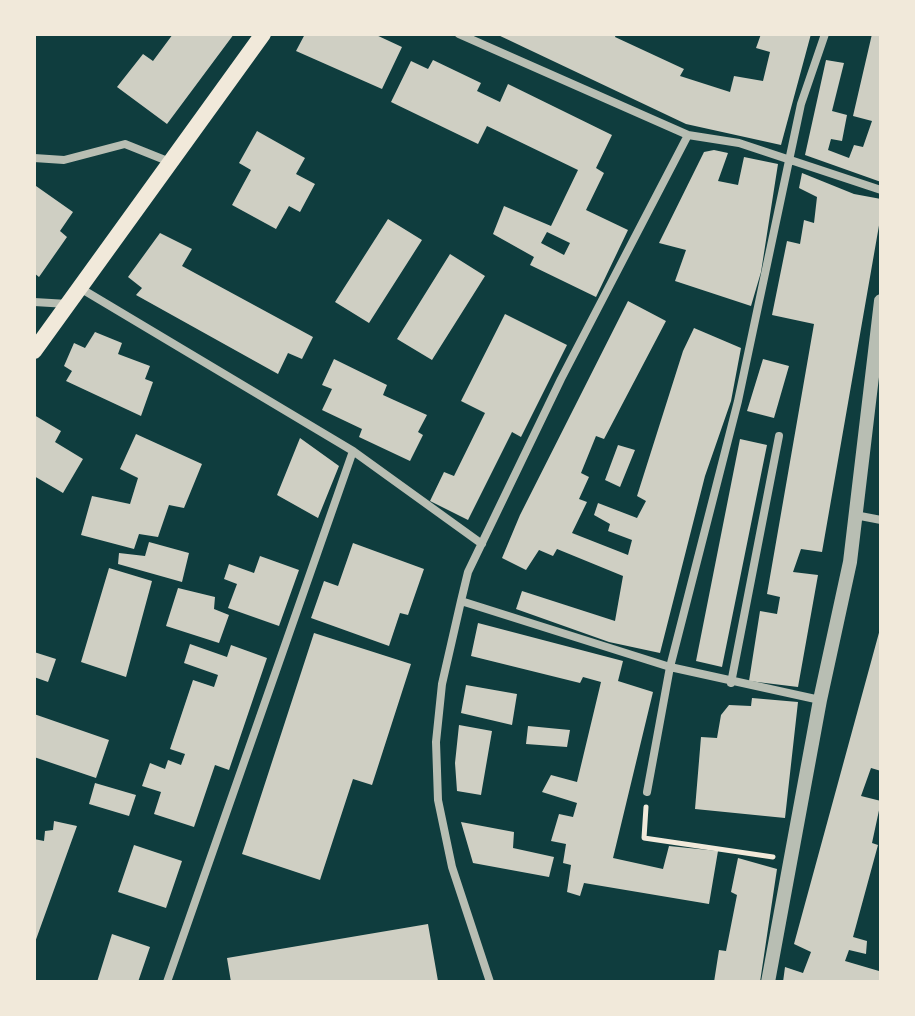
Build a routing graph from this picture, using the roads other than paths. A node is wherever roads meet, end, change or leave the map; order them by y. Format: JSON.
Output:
{"nodes":[{"id":1,"x":263,"y":34,"type":"edge"},
{"id":2,"x":459,"y":34,"type":"edge"},
{"id":3,"x":825,"y":34,"type":"edge"},
{"id":4,"x":688,"y":135,"type":"junction"},
{"id":5,"x":34,"y":158,"type":"edge"},
{"id":6,"x":791,"y":159,"type":"junction"},
{"id":7,"x":171,"y":162,"type":"junction"},
{"id":8,"x":881,"y":190,"type":"edge"},
{"id":9,"x":80,"y":288,"type":"junction"},
{"id":10,"x":881,"y":301,"type":"edge"},
{"id":11,"x":34,"y":302,"type":"edge"},
{"id":12,"x":68,"y":304,"type":"junction"},
{"id":13,"x":34,"y":351,"type":"edge"},
{"id":14,"x":779,"y":436,"type":"dead end"},
{"id":15,"x":353,"y":451,"type":"junction"},
{"id":16,"x":855,"y":515,"type":"junction"},
{"id":17,"x":881,"y":520,"type":"edge"},
{"id":18,"x":482,"y":544,"type":"junction"},
{"id":19,"x":461,"y":601,"type":"junction"},
{"id":20,"x":670,"y":667,"type":"junction"},
{"id":21,"x":731,"y":683,"type":"junction"},
{"id":22,"x":820,"y":700,"type":"junction"},
{"id":23,"x":647,"y":792,"type":"road end"},
{"id":24,"x":167,"y":982,"type":"edge"},
{"id":25,"x":490,"y":982,"type":"edge"},
{"id":26,"x":768,"y":982,"type":"edge"}],
"edges":[{"from":1,"to":7,"type":"main road"},
{"from":2,"to":4,"type":"street"},
{"from":3,"to":6,"type":"street"},
{"from":4,"to":6,"type":"street"},
{"from":4,"to":18,"type":"street"},
{"from":5,"to":7,"type":"street"},
{"from":6,"to":8,"type":"street"},
{"from":6,"to":20,"type":"street"},
{"from":7,"to":9,"type":"main road"},
{"from":9,"to":12,"type":"main road"},
{"from":9,"to":15,"type":"street"},
{"from":10,"to":16,"type":"street"},
{"from":11,"to":12,"type":"street"},
{"from":12,"to":13,"type":"main road"},
{"from":14,"to":21,"type":"street"},
{"from":15,"to":18,"type":"street"},
{"from":15,"to":24,"type":"street"},
{"from":16,"to":17,"type":"street"},
{"from":16,"to":22,"type":"street"},
{"from":18,"to":19,"type":"street"},
{"from":19,"to":20,"type":"street"},
{"from":19,"to":25,"type":"street"},
{"from":20,"to":21,"type":"street"},
{"from":20,"to":23,"type":"street"},
{"from":21,"to":22,"type":"street"},
{"from":22,"to":26,"type":"street"}]}
